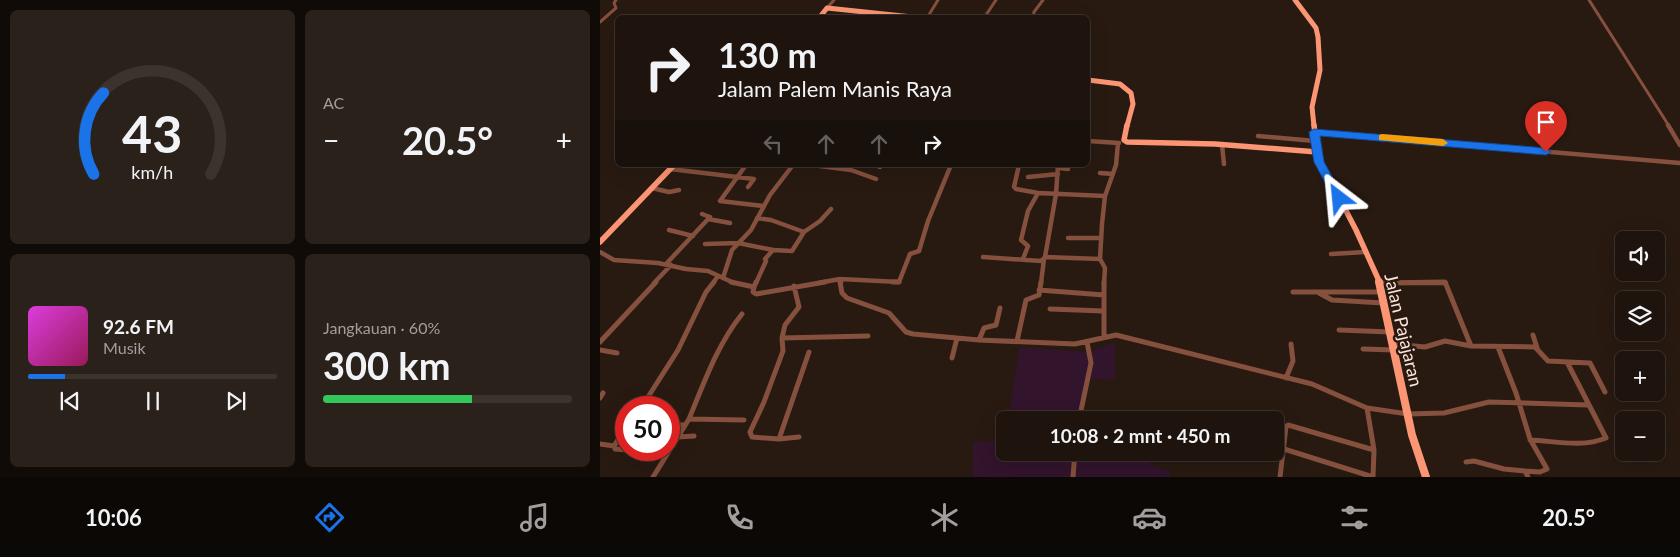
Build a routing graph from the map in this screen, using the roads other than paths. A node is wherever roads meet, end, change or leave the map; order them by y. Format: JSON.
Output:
{"nodes":[{"id":1,"x":616,"y":0,"type":"edge"},
{"id":2,"x":834,"y":0,"type":"edge"},
{"id":3,"x":938,"y":0,"type":"edge"},
{"id":4,"x":996,"y":0,"type":"edge"},
{"id":5,"x":1043,"y":0,"type":"edge"},
{"id":6,"x":1295,"y":0,"type":"edge"},
{"id":7,"x":1589,"y":0,"type":"edge"},
{"id":8,"x":827,"y":8,"type":"junction"},
{"id":9,"x":821,"y":15,"type":"edge"},
{"id":10,"x":894,"y":15,"type":"edge"},
{"id":11,"x":929,"y":15,"type":"edge"},
{"id":12,"x":986,"y":15,"type":"edge"},
{"id":13,"x":1034,"y":15,"type":"edge"},
{"id":14,"x":600,"y":22,"type":"edge"},
{"id":15,"x":1090,"y":80,"type":"edge"},
{"id":16,"x":1314,"y":132,"type":"junction"},
{"id":17,"x":1258,"y":136,"type":"dead end"},
{"id":18,"x":1315,"y":140,"type":"junction"},
{"id":19,"x":1090,"y":141,"type":"edge"},
{"id":20,"x":1125,"y":141,"type":"junction"},
{"id":21,"x":1118,"y":143,"type":"junction"},
{"id":22,"x":1222,"y":145,"type":"junction"},
{"id":23,"x":1680,"y":145,"type":"edge"},
{"id":24,"x":1317,"y":152,"type":"junction"},
{"id":25,"x":1680,"y":163,"type":"edge"},
{"id":26,"x":1224,"y":164,"type":"dead end"},
{"id":27,"x":672,"y":167,"type":"edge"},
{"id":28,"x":744,"y":167,"type":"edge"},
{"id":29,"x":791,"y":167,"type":"edge"},
{"id":30,"x":828,"y":167,"type":"edge"},
{"id":31,"x":949,"y":167,"type":"edge"},
{"id":32,"x":1019,"y":167,"type":"edge"},
{"id":33,"x":1058,"y":167,"type":"edge"},
{"id":34,"x":1068,"y":169,"type":"dead end"},
{"id":35,"x":1100,"y":173,"type":"dead end"},
{"id":36,"x":1058,"y":174,"type":"junction"},
{"id":37,"x":1113,"y":174,"type":"junction"},
{"id":38,"x":735,"y":176,"type":"junction"},
{"id":39,"x":1028,"y":177,"type":"dead end"},
{"id":40,"x":876,"y":179,"type":"dead end"},
{"id":41,"x":748,"y":187,"type":"dead end"},
{"id":42,"x":655,"y":189,"type":"junction"},
{"id":43,"x":678,"y":190,"type":"dead end"},
{"id":44,"x":1038,"y":193,"type":"junction"},
{"id":45,"x":1056,"y":194,"type":"junction"},
{"id":46,"x":1105,"y":196,"type":"junction"},
{"id":47,"x":763,"y":206,"type":"junction"},
{"id":48,"x":831,"y":209,"type":"dead end"},
{"id":49,"x":702,"y":214,"type":"dead end"},
{"id":50,"x":757,"y":218,"type":"junction"},
{"id":51,"x":708,"y":219,"type":"junction"},
{"id":52,"x":730,"y":223,"type":"dead end"},
{"id":53,"x":669,"y":230,"type":"dead end"},
{"id":54,"x":804,"y":232,"type":"junction"},
{"id":55,"x":692,"y":236,"type":"junction"},
{"id":56,"x":1068,"y":238,"type":"dead end"},
{"id":57,"x":1101,"y":238,"type":"junction"},
{"id":58,"x":600,"y":242,"type":"edge"},
{"id":59,"x":738,"y":243,"type":"junction"},
{"id":60,"x":705,"y":244,"type":"dead end"},
{"id":61,"x":773,"y":250,"type":"junction"},
{"id":62,"x":600,"y":252,"type":"edge"},
{"id":63,"x":1366,"y":252,"type":"junction"},
{"id":64,"x":1331,"y":254,"type":"dead end"},
{"id":65,"x":983,"y":256,"type":"dead end"},
{"id":66,"x":1045,"y":258,"type":"junction"},
{"id":67,"x":1023,"y":259,"type":"junction"},
{"id":68,"x":1100,"y":259,"type":"junction"},
{"id":69,"x":669,"y":265,"type":"junction"},
{"id":70,"x":720,"y":277,"type":"junction"},
{"id":71,"x":840,"y":279,"type":"junction"},
{"id":72,"x":1380,"y":283,"type":"junction"},
{"id":73,"x":794,"y":286,"type":"junction"},
{"id":74,"x":754,"y":287,"type":"junction"},
{"id":75,"x":1039,"y":290,"type":"junction"},
{"id":76,"x":1293,"y":292,"type":"dead end"},
{"id":77,"x":1382,"y":292,"type":"junction"},
{"id":78,"x":1319,"y":293,"type":"junction"},
{"id":79,"x":1104,"y":295,"type":"junction"},
{"id":80,"x":1385,"y":303,"type":"junction"},
{"id":81,"x":1000,"y":308,"type":"dead end"},
{"id":82,"x":1050,"y":310,"type":"dead end"},
{"id":83,"x":1103,"y":311,"type":"junction"},
{"id":84,"x":742,"y":314,"type":"dead end"},
{"id":85,"x":1338,"y":330,"type":"dead end"},
{"id":86,"x":1392,"y":332,"type":"junction"},
{"id":87,"x":1534,"y":335,"type":"dead end"},
{"id":88,"x":868,"y":336,"type":"dead end"},
{"id":89,"x":1104,"y":336,"type":"junction"},
{"id":90,"x":782,"y":338,"type":"junction"},
{"id":91,"x":957,"y":338,"type":"junction"},
{"id":92,"x":979,"y":340,"type":"junction"},
{"id":93,"x":1017,"y":341,"type":"junction"},
{"id":94,"x":600,"y":342,"type":"edge"},
{"id":95,"x":1087,"y":342,"type":"junction"},
{"id":96,"x":1291,"y":344,"type":"dead end"},
{"id":97,"x":1471,"y":346,"type":"junction"},
{"id":98,"x":1395,"y":347,"type":"junction"},
{"id":99,"x":1498,"y":347,"type":"junction"},
{"id":100,"x":1537,"y":348,"type":"junction"},
{"id":101,"x":1363,"y":349,"type":"dead end"},
{"id":102,"x":600,"y":350,"type":"edge"},
{"id":103,"x":809,"y":352,"type":"dead end"},
{"id":104,"x":617,"y":353,"type":"dead end"},
{"id":105,"x":952,"y":358,"type":"dead end"},
{"id":106,"x":1567,"y":362,"type":"junction"},
{"id":107,"x":1286,"y":378,"type":"junction"},
{"id":108,"x":1605,"y":392,"type":"dead end"},
{"id":109,"x":649,"y":396,"type":"edge"},
{"id":110,"x":1519,"y":403,"type":"junction"},
{"id":111,"x":1588,"y":405,"type":"junction"},
{"id":112,"x":1367,"y":408,"type":"junction"},
{"id":113,"x":1081,"y":411,"type":"edge"},
{"id":114,"x":1408,"y":414,"type":"junction"},
{"id":115,"x":689,"y":419,"type":"junction"},
{"id":116,"x":744,"y":420,"type":"dead end"},
{"id":117,"x":680,"y":425,"type":"edge"},
{"id":118,"x":684,"y":425,"type":"junction"},
{"id":119,"x":680,"y":433,"type":"edge"},
{"id":120,"x":694,"y":436,"type":"dead end"},
{"id":121,"x":680,"y":437,"type":"edge"},
{"id":122,"x":799,"y":437,"type":"dead end"},
{"id":123,"x":779,"y":439,"type":"junction"},
{"id":124,"x":1530,"y":440,"type":"junction"},
{"id":125,"x":600,"y":444,"type":"edge"},
{"id":126,"x":614,"y":446,"type":"joint"},
{"id":127,"x":615,"y":449,"type":"edge"},
{"id":128,"x":1284,"y":449,"type":"joint"},
{"id":129,"x":1374,"y":450,"type":"junction"},
{"id":130,"x":663,"y":461,"type":"edge"},
{"id":131,"x":1074,"y":461,"type":"edge"},
{"id":132,"x":1282,"y":461,"type":"edge"},
{"id":133,"x":1466,"y":462,"type":"dead end"},
{"id":134,"x":1527,"y":474,"type":"edge"},
{"id":135,"x":653,"y":477,"type":"edge"},
{"id":136,"x":1073,"y":477,"type":"edge"},
{"id":137,"x":1280,"y":477,"type":"edge"},
{"id":138,"x":1373,"y":477,"type":"edge"},
{"id":139,"x":1426,"y":477,"type":"edge"}],
"edges":[{"from":1,"to":14,"type":"street"},
{"from":2,"to":8,"type":"street"},
{"from":3,"to":11,"type":"street"},
{"from":4,"to":12,"type":"street"},
{"from":5,"to":13,"type":"street"},
{"from":6,"to":16,"type":"main road","name":"Jalan Pajajaran"},
{"from":7,"to":23,"type":"street"},
{"from":8,"to":9,"type":"main road"},
{"from":8,"to":10,"type":"main road"},
{"from":15,"to":20,"type":"main road"},
{"from":16,"to":18,"type":"main road","name":"Jalan Pajajaran"},
{"from":16,"to":25,"type":"street"},
{"from":17,"to":18,"type":"street"},
{"from":18,"to":24,"type":"main road","name":"Jalan Pajajaran"},
{"from":19,"to":21,"type":"street"},
{"from":20,"to":21,"type":"street"},
{"from":20,"to":22,"type":"main road"},
{"from":21,"to":37,"type":"street"},
{"from":22,"to":24,"type":"main road"},
{"from":22,"to":26,"type":"street"},
{"from":24,"to":63,"type":"main road","name":"Jalan Pajajaran"},
{"from":27,"to":38,"type":"street"},
{"from":27,"to":42,"type":"main road"},
{"from":28,"to":38,"type":"street"},
{"from":29,"to":47,"type":"street"},
{"from":30,"to":40,"type":"street"},
{"from":31,"to":71,"type":"street"},
{"from":32,"to":44,"type":"street"},
{"from":33,"to":34,"type":"street"},
{"from":33,"to":36,"type":"street"},
{"from":35,"to":37,"type":"street"},
{"from":36,"to":39,"type":"street"},
{"from":36,"to":45,"type":"street"},
{"from":37,"to":46,"type":"street"},
{"from":38,"to":41,"type":"street"},
{"from":38,"to":47,"type":"street"},
{"from":42,"to":43,"type":"street"},
{"from":42,"to":58,"type":"main road"},
{"from":44,"to":45,"type":"street"},
{"from":44,"to":67,"type":"street"},
{"from":45,"to":46,"type":"street"},
{"from":45,"to":66,"type":"street"},
{"from":46,"to":57,"type":"street"},
{"from":47,"to":50,"type":"street"},
{"from":48,"to":54,"type":"street"},
{"from":49,"to":51,"type":"street"},
{"from":50,"to":54,"type":"street"},
{"from":50,"to":59,"type":"street"},
{"from":51,"to":52,"type":"street"},
{"from":51,"to":55,"type":"street"},
{"from":53,"to":55,"type":"street"},
{"from":54,"to":61,"type":"street"},
{"from":55,"to":69,"type":"street"},
{"from":56,"to":57,"type":"street"},
{"from":57,"to":68,"type":"street"},
{"from":59,"to":60,"type":"street"},
{"from":59,"to":61,"type":"street"},
{"from":59,"to":70,"type":"street"},
{"from":61,"to":74,"type":"street"},
{"from":62,"to":69,"type":"street"},
{"from":63,"to":64,"type":"street"},
{"from":63,"to":72,"type":"main road","name":"Jalan Pajajaran"},
{"from":65,"to":67,"type":"street"},
{"from":66,"to":67,"type":"street"},
{"from":66,"to":68,"type":"street"},
{"from":66,"to":75,"type":"street"},
{"from":68,"to":79,"type":"street"},
{"from":69,"to":70,"type":"street"},
{"from":69,"to":94,"type":"street"},
{"from":70,"to":74,"type":"street"},
{"from":70,"to":109,"type":"street"},
{"from":71,"to":73,"type":"street"},
{"from":71,"to":91,"type":"street"},
{"from":72,"to":77,"type":"main road","name":"Jalan Pajajaran"},
{"from":72,"to":97,"type":"street"},
{"from":73,"to":74,"type":"street"},
{"from":73,"to":90,"type":"street"},
{"from":75,"to":79,"type":"street"},
{"from":75,"to":93,"type":"street"},
{"from":76,"to":78,"type":"street"},
{"from":77,"to":78,"type":"street"},
{"from":77,"to":80,"type":"main road","name":"Jalan Pajajaran"},
{"from":78,"to":80,"type":"street"},
{"from":79,"to":83,"type":"street"},
{"from":80,"to":86,"type":"main road","name":"Jalan Pajajaran"},
{"from":81,"to":92,"type":"street"},
{"from":82,"to":83,"type":"street"},
{"from":83,"to":89,"type":"street"},
{"from":84,"to":115,"type":"street"},
{"from":85,"to":86,"type":"street"},
{"from":86,"to":98,"type":"main road","name":"Jalan Pajajaran"},
{"from":87,"to":100,"type":"street"},
{"from":88,"to":90,"type":"street"},
{"from":89,"to":95,"type":"street"},
{"from":89,"to":107,"type":"street"},
{"from":90,"to":123,"type":"street"},
{"from":91,"to":92,"type":"street"},
{"from":91,"to":105,"type":"street"},
{"from":92,"to":93,"type":"street"},
{"from":93,"to":95,"type":"street"},
{"from":95,"to":113,"type":"street"},
{"from":96,"to":107,"type":"street"},
{"from":97,"to":98,"type":"street"},
{"from":97,"to":99,"type":"street"},
{"from":98,"to":101,"type":"street"},
{"from":98,"to":114,"type":"main road","name":"Jalan Pajajaran"},
{"from":99,"to":100,"type":"street"},
{"from":99,"to":110,"type":"street"},
{"from":100,"to":106,"type":"street"},
{"from":102,"to":104,"type":"street"},
{"from":103,"to":123,"type":"street"},
{"from":106,"to":108,"type":"street"},
{"from":106,"to":111,"type":"street"},
{"from":107,"to":112,"type":"street"},
{"from":110,"to":111,"type":"street"},
{"from":110,"to":114,"type":"street"},
{"from":110,"to":124,"type":"street"},
{"from":111,"to":124,"type":"street"},
{"from":112,"to":114,"type":"street"},
{"from":112,"to":129,"type":"street"},
{"from":114,"to":139,"type":"main road","name":"Jalan Pajajaran"},
{"from":115,"to":116,"type":"street"},
{"from":115,"to":118,"type":"street"},
{"from":117,"to":118,"type":"street"},
{"from":118,"to":119,"type":"street"},
{"from":120,"to":121,"type":"street"},
{"from":122,"to":123,"type":"street"},
{"from":124,"to":134,"type":"street"},
{"from":125,"to":126,"type":"street"},
{"from":126,"to":127,"type":"street"},
{"from":128,"to":129,"type":"street"},
{"from":128,"to":138,"type":"street"},
{"from":129,"to":138,"type":"street"},
{"from":130,"to":135,"type":"street"},
{"from":131,"to":136,"type":"street"},
{"from":132,"to":137,"type":"street"},
{"from":133,"to":134,"type":"street"}]}
